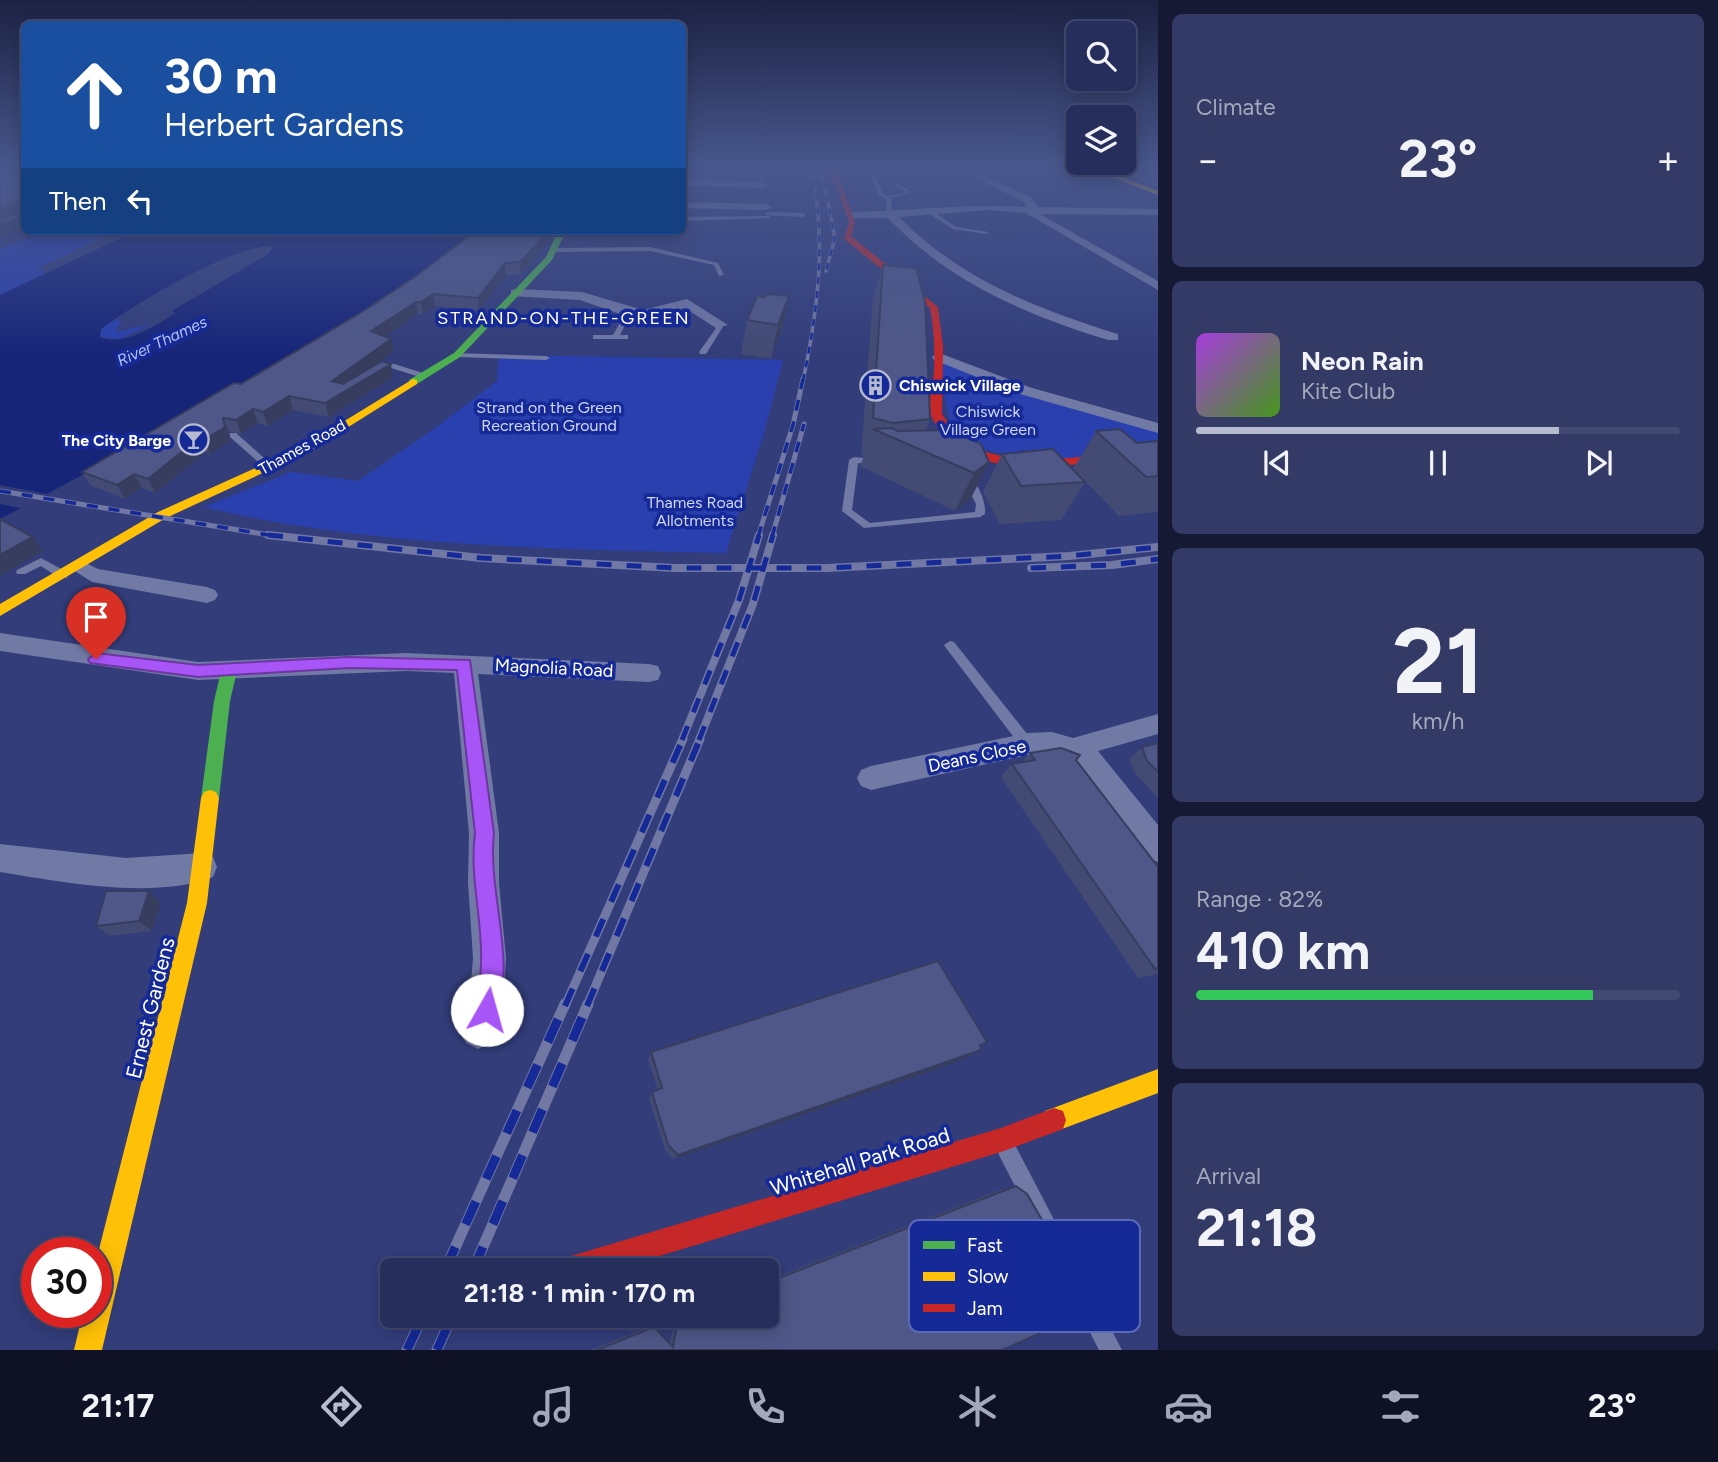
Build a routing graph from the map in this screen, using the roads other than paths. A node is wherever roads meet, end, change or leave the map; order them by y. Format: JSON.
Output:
{"nodes":[{"id":1,"x":850,"y":230,"type":"edge"},
{"id":2,"x":906,"y":230,"type":"edge"},
{"id":3,"x":970,"y":230,"type":"edge"},
{"id":4,"x":1062,"y":230,"type":"edge"},
{"id":5,"x":986,"y":232,"type":"dead end"},
{"id":6,"x":560,"y":235,"type":"edge"},
{"id":7,"x":554,"y":250,"type":"junction"},
{"id":8,"x":608,"y":250,"type":"joint"},
{"id":9,"x":1123,"y":266,"type":"junction"},
{"id":10,"x":1146,"y":266,"type":"dead end"},
{"id":11,"x":721,"y":275,"type":"dead end"},
{"id":12,"x":1158,"y":286,"type":"edge"},
{"id":13,"x":516,"y":293,"type":"junction"},
{"id":14,"x":628,"y":313,"type":"junction"},
{"id":15,"x":721,"y":325,"type":"joint"},
{"id":16,"x":596,"y":337,"type":"dead end"},
{"id":17,"x":615,"y":337,"type":"junction"},
{"id":18,"x":625,"y":337,"type":"dead end"},
{"id":19,"x":1113,"y":337,"type":"dead end"},
{"id":20,"x":703,"y":352,"type":"dead end"},
{"id":21,"x":457,"y":355,"type":"junction"},
{"id":22,"x":939,"y":357,"type":"junction"},
{"id":23,"x":546,"y":358,"type":"dead end"},
{"id":24,"x":422,"y":376,"type":"junction"},
{"id":25,"x":365,"y":379,"type":"edge"},
{"id":26,"x":1158,"y":428,"type":"edge"},
{"id":27,"x":233,"y":435,"type":"edge"},
{"id":28,"x":1158,"y":449,"type":"edge"},
{"id":29,"x":972,"y":455,"type":"junction"},
{"id":30,"x":873,"y":462,"type":"edge"},
{"id":31,"x":269,"y":467,"type":"junction"},
{"id":32,"x":71,"y":570,"type":"junction"},
{"id":33,"x":21,"y":572,"type":"dead end"},
{"id":34,"x":207,"y":594,"type":"dead end"},
{"id":35,"x":0,"y":611,"type":"edge"},
{"id":36,"x":0,"y":642,"type":"edge"},
{"id":37,"x":950,"y":645,"type":"dead end"},
{"id":38,"x":465,"y":664,"type":"junction"},
{"id":39,"x":229,"y":671,"type":"junction"},
{"id":40,"x":649,"y":673,"type":"dead end"},
{"id":41,"x":1158,"y":724,"type":"edge"},
{"id":42,"x":1027,"y":744,"type":"junction"},
{"id":43,"x":1082,"y":751,"type":"junction"},
{"id":44,"x":871,"y":778,"type":"dead end"},
{"id":45,"x":1158,"y":848,"type":"edge"},
{"id":46,"x":0,"y":858,"type":"edge"},
{"id":47,"x":202,"y":867,"type":"junction"},
{"id":48,"x":478,"y":1031,"type":"dead end"},
{"id":49,"x":1158,"y":1081,"type":"edge"},
{"id":50,"x":1002,"y":1140,"type":"junction"},
{"id":51,"x":1046,"y":1220,"type":"edge"},
{"id":52,"x":611,"y":1258,"type":"edge"},
{"id":53,"x":1102,"y":1332,"type":"edge"},
{"id":54,"x":88,"y":1350,"type":"edge"},
{"id":55,"x":1111,"y":1350,"type":"edge"}],
"edges":[{"from":1,"to":22,"type":"street"},
{"from":2,"to":19,"type":"street"},
{"from":3,"to":5,"type":"lane"},
{"from":4,"to":9,"type":"street"},
{"from":6,"to":7,"type":"street","name":"Thames Road"},
{"from":7,"to":8,"type":"lane"},
{"from":7,"to":13,"type":"street","name":"Thames Road"},
{"from":8,"to":11,"type":"lane"},
{"from":9,"to":10,"type":"street"},
{"from":9,"to":12,"type":"street"},
{"from":13,"to":14,"type":"street"},
{"from":13,"to":21,"type":"street","name":"Thames Road"},
{"from":14,"to":15,"type":"street"},
{"from":14,"to":17,"type":"lane"},
{"from":15,"to":20,"type":"lane"},
{"from":16,"to":17,"type":"lane"},
{"from":17,"to":18,"type":"lane"},
{"from":21,"to":23,"type":"lane"},
{"from":21,"to":24,"type":"street","name":"Thames Road"},
{"from":22,"to":26,"type":"street"},
{"from":22,"to":29,"type":"street"},
{"from":24,"to":25,"type":"lane"},
{"from":24,"to":31,"type":"street","name":"Thames Road"},
{"from":27,"to":31,"type":"lane"},
{"from":28,"to":29,"type":"street"},
{"from":29,"to":30,"type":"lane"},
{"from":31,"to":32,"type":"street","name":"Thames Road"},
{"from":32,"to":33,"type":"lane"},
{"from":32,"to":34,"type":"street"},
{"from":32,"to":35,"type":"street","name":"Thames Road"},
{"from":36,"to":39,"type":"street","name":"Magnolia Road"},
{"from":37,"to":42,"type":"lane"},
{"from":38,"to":39,"type":"street","name":"Magnolia Road"},
{"from":38,"to":40,"type":"street","name":"Magnolia Road"},
{"from":38,"to":48,"type":"street"},
{"from":39,"to":47,"type":"street","name":"Ernest Gardens"},
{"from":41,"to":43,"type":"street"},
{"from":42,"to":43,"type":"street","name":"Deans Close"},
{"from":42,"to":44,"type":"street","name":"Deans Close"},
{"from":43,"to":45,"type":"street"},
{"from":46,"to":47,"type":"street"},
{"from":47,"to":54,"type":"street","name":"Ernest Gardens"},
{"from":49,"to":50,"type":"street","name":"Whitehall Park Road"},
{"from":50,"to":51,"type":"lane"},
{"from":50,"to":52,"type":"street","name":"Whitehall Park Road"},
{"from":53,"to":55,"type":"lane"}]}
